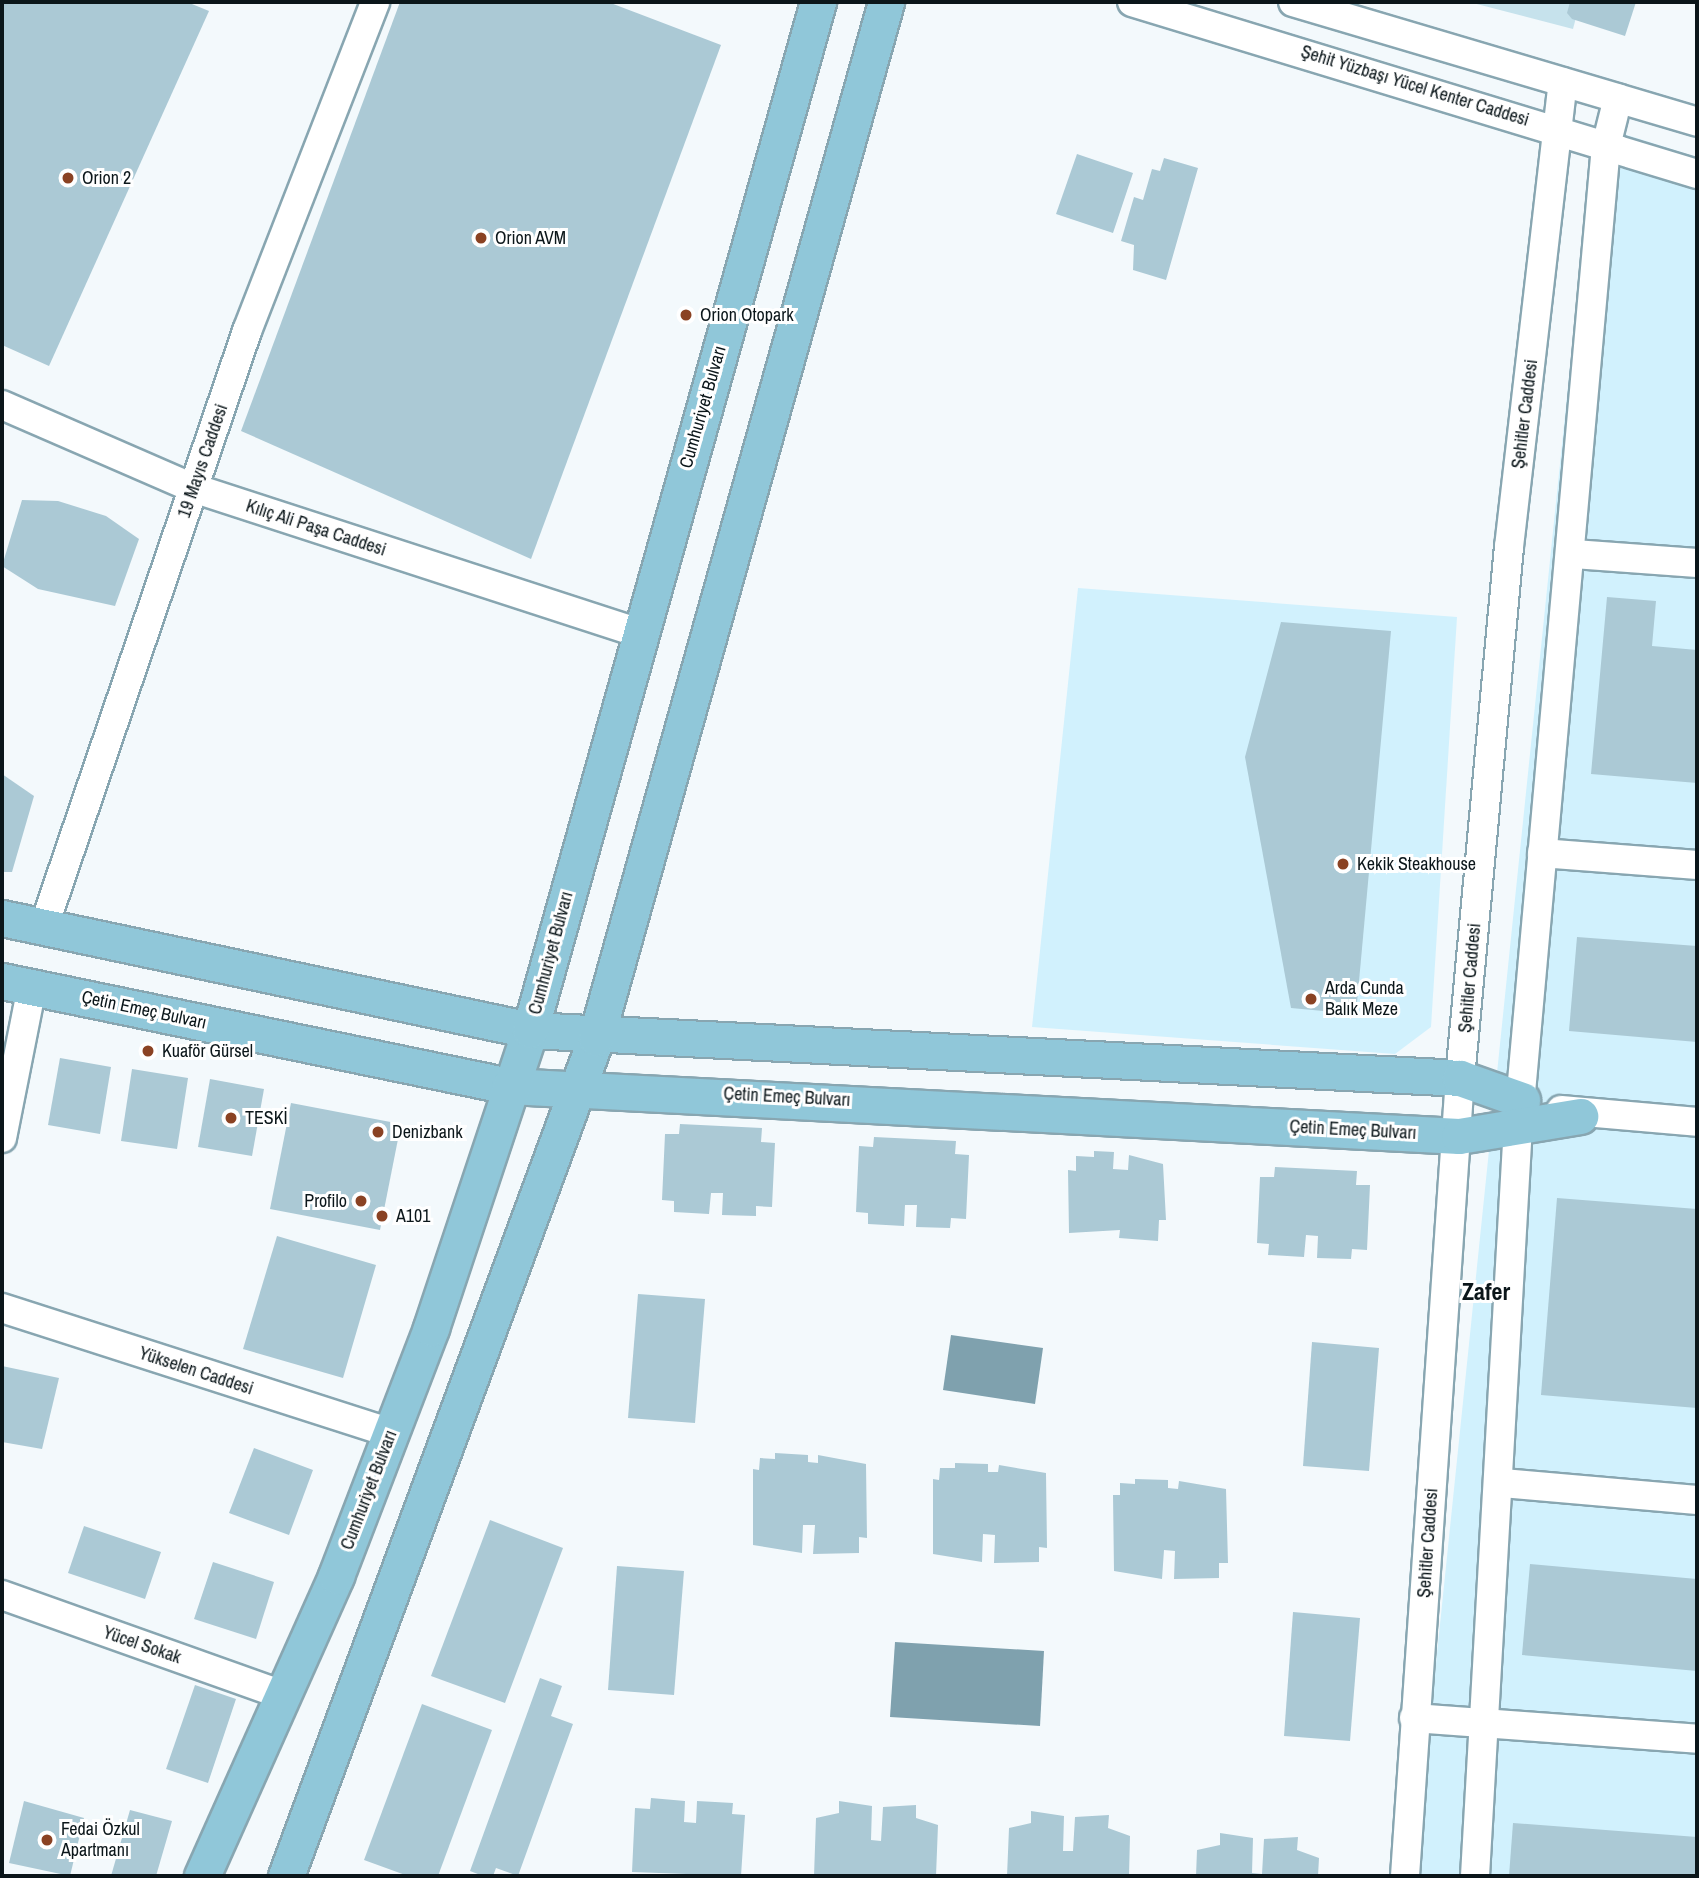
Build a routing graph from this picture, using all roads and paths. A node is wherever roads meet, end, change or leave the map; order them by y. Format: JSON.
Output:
{"nodes":[{"id":1,"x":375,"y":2,"type":"edge"},
{"id":2,"x":818,"y":2,"type":"edge"},
{"id":3,"x":1132,"y":2,"type":"edge"},
{"id":4,"x":1293,"y":2,"type":"edge"},
{"id":5,"x":888,"y":5,"type":"edge"},
{"id":6,"x":1563,"y":82,"type":"junction"},
{"id":7,"x":1618,"y":98,"type":"junction"},
{"id":8,"x":1697,"y":122,"type":"edge"},
{"id":9,"x":1553,"y":128,"type":"junction"},
{"id":10,"x":1606,"y":146,"type":"junction"},
{"id":11,"x":1697,"y":174,"type":"edge"},
{"id":12,"x":2,"y":405,"type":"edge"},
{"id":13,"x":193,"y":488,"type":"junction"},
{"id":14,"x":1574,"y":554,"type":"junction"},
{"id":15,"x":1697,"y":563,"type":"edge"},
{"id":16,"x":637,"y":632,"type":"junction"},
{"id":17,"x":1542,"y":853,"type":"junction"},
{"id":18,"x":1697,"y":865,"type":"edge"},
{"id":19,"x":2,"y":918,"type":"edge"},
{"id":20,"x":44,"y":926,"type":"junction"},
{"id":21,"x":17,"y":984,"type":"edge"},
{"id":22,"x":530,"y":1030,"type":"junction"},
{"id":23,"x":596,"y":1038,"type":"junction"},
{"id":24,"x":1460,"y":1078,"type":"junction"},
{"id":25,"x":579,"y":1085,"type":"junction"},
{"id":26,"x":509,"y":1086,"type":"junction"},
{"id":27,"x":1520,"y":1113,"type":"junction"},
{"id":28,"x":1580,"y":1116,"type":"joint"},
{"id":29,"x":1697,"y":1122,"type":"edge"},
{"id":30,"x":1459,"y":1136,"type":"junction"},
{"id":31,"x":2,"y":1138,"type":"edge"},
{"id":32,"x":2,"y":1308,"type":"edge"},
{"id":33,"x":391,"y":1433,"type":"junction"},
{"id":34,"x":1502,"y":1483,"type":"junction"},
{"id":35,"x":1697,"y":1500,"type":"edge"},
{"id":36,"x":2,"y":1595,"type":"edge"},
{"id":37,"x":283,"y":1695,"type":"junction"},
{"id":38,"x":1414,"y":1718,"type":"junction"},
{"id":39,"x":1486,"y":1722,"type":"junction"},
{"id":40,"x":1697,"y":1739,"type":"edge"},
{"id":41,"x":202,"y":1876,"type":"edge"},
{"id":42,"x":286,"y":1876,"type":"edge"},
{"id":43,"x":1405,"y":1876,"type":"edge"},
{"id":44,"x":1475,"y":1876,"type":"edge"}],
"edges":[{"from":1,"to":13,"type":"street","name":"19 Mayıs Caddesi"},
{"from":2,"to":16,"type":"main road","name":"Cumhuriyet Bulvarı"},
{"from":3,"to":9,"type":"street","name":"Şehit Yüzbaşı Yücel Kenter Caddesi"},
{"from":4,"to":6,"type":"street"},
{"from":5,"to":23,"type":"main road"},
{"from":6,"to":7,"type":"street"},
{"from":6,"to":9,"type":"street","name":"Şehitler Caddesi"},
{"from":7,"to":8,"type":"street"},
{"from":7,"to":10,"type":"street"},
{"from":9,"to":10,"type":"street","name":"Şehit Yüzbaşı Yücel Kenter Caddesi"},
{"from":9,"to":24,"type":"street","name":"Şehitler Caddesi"},
{"from":10,"to":11,"type":"street","name":"Şehit Yüzbaşı Yücel Kenter Caddesi"},
{"from":10,"to":14,"type":"street"},
{"from":12,"to":13,"type":"street","name":"Kılıç Ali Paşa Caddesi"},
{"from":13,"to":16,"type":"street","name":"Kılıç Ali Paşa Caddesi"},
{"from":13,"to":20,"type":"street","name":"19 Mayıs Caddesi"},
{"from":14,"to":15,"type":"street"},
{"from":14,"to":17,"type":"street"},
{"from":16,"to":22,"type":"main road","name":"Cumhuriyet Bulvarı"},
{"from":17,"to":18,"type":"street"},
{"from":17,"to":27,"type":"street"},
{"from":19,"to":20,"type":"main road"},
{"from":20,"to":22,"type":"main road"},
{"from":21,"to":26,"type":"main road","name":"Çetin Emeç Bulvarı"},
{"from":21,"to":31,"type":"street"},
{"from":22,"to":23,"type":"main road"},
{"from":22,"to":26,"type":"main road","name":"Cumhuriyet Bulvarı"},
{"from":23,"to":24,"type":"main road"},
{"from":23,"to":25,"type":"main road"},
{"from":24,"to":27,"type":"main road"},
{"from":24,"to":30,"type":"street","name":"Şehitler Caddesi"},
{"from":25,"to":26,"type":"main road","name":"Çetin Emeç Bulvarı"},
{"from":25,"to":30,"type":"main road","name":"Çetin Emeç Bulvarı"},
{"from":25,"to":42,"type":"main road"},
{"from":26,"to":33,"type":"main road","name":"Cumhuriyet Bulvarı"},
{"from":27,"to":28,"type":"main road","name":"Çetin Emeç Bulvarı"},
{"from":27,"to":30,"type":"main road","name":"Çetin Emeç Bulvarı"},
{"from":27,"to":34,"type":"street"},
{"from":28,"to":29,"type":"street"},
{"from":30,"to":38,"type":"street","name":"Şehitler Caddesi"},
{"from":32,"to":33,"type":"street","name":"Yükselen Caddesi"},
{"from":33,"to":37,"type":"main road","name":"Cumhuriyet Bulvarı"},
{"from":34,"to":35,"type":"street"},
{"from":34,"to":39,"type":"street"},
{"from":36,"to":37,"type":"street","name":"Yücel Sokak"},
{"from":37,"to":41,"type":"main road","name":"Cumhuriyet Bulvarı"},
{"from":38,"to":39,"type":"street"},
{"from":38,"to":43,"type":"street","name":"Şehitler Caddesi"},
{"from":39,"to":40,"type":"street"},
{"from":39,"to":44,"type":"street"}]}
